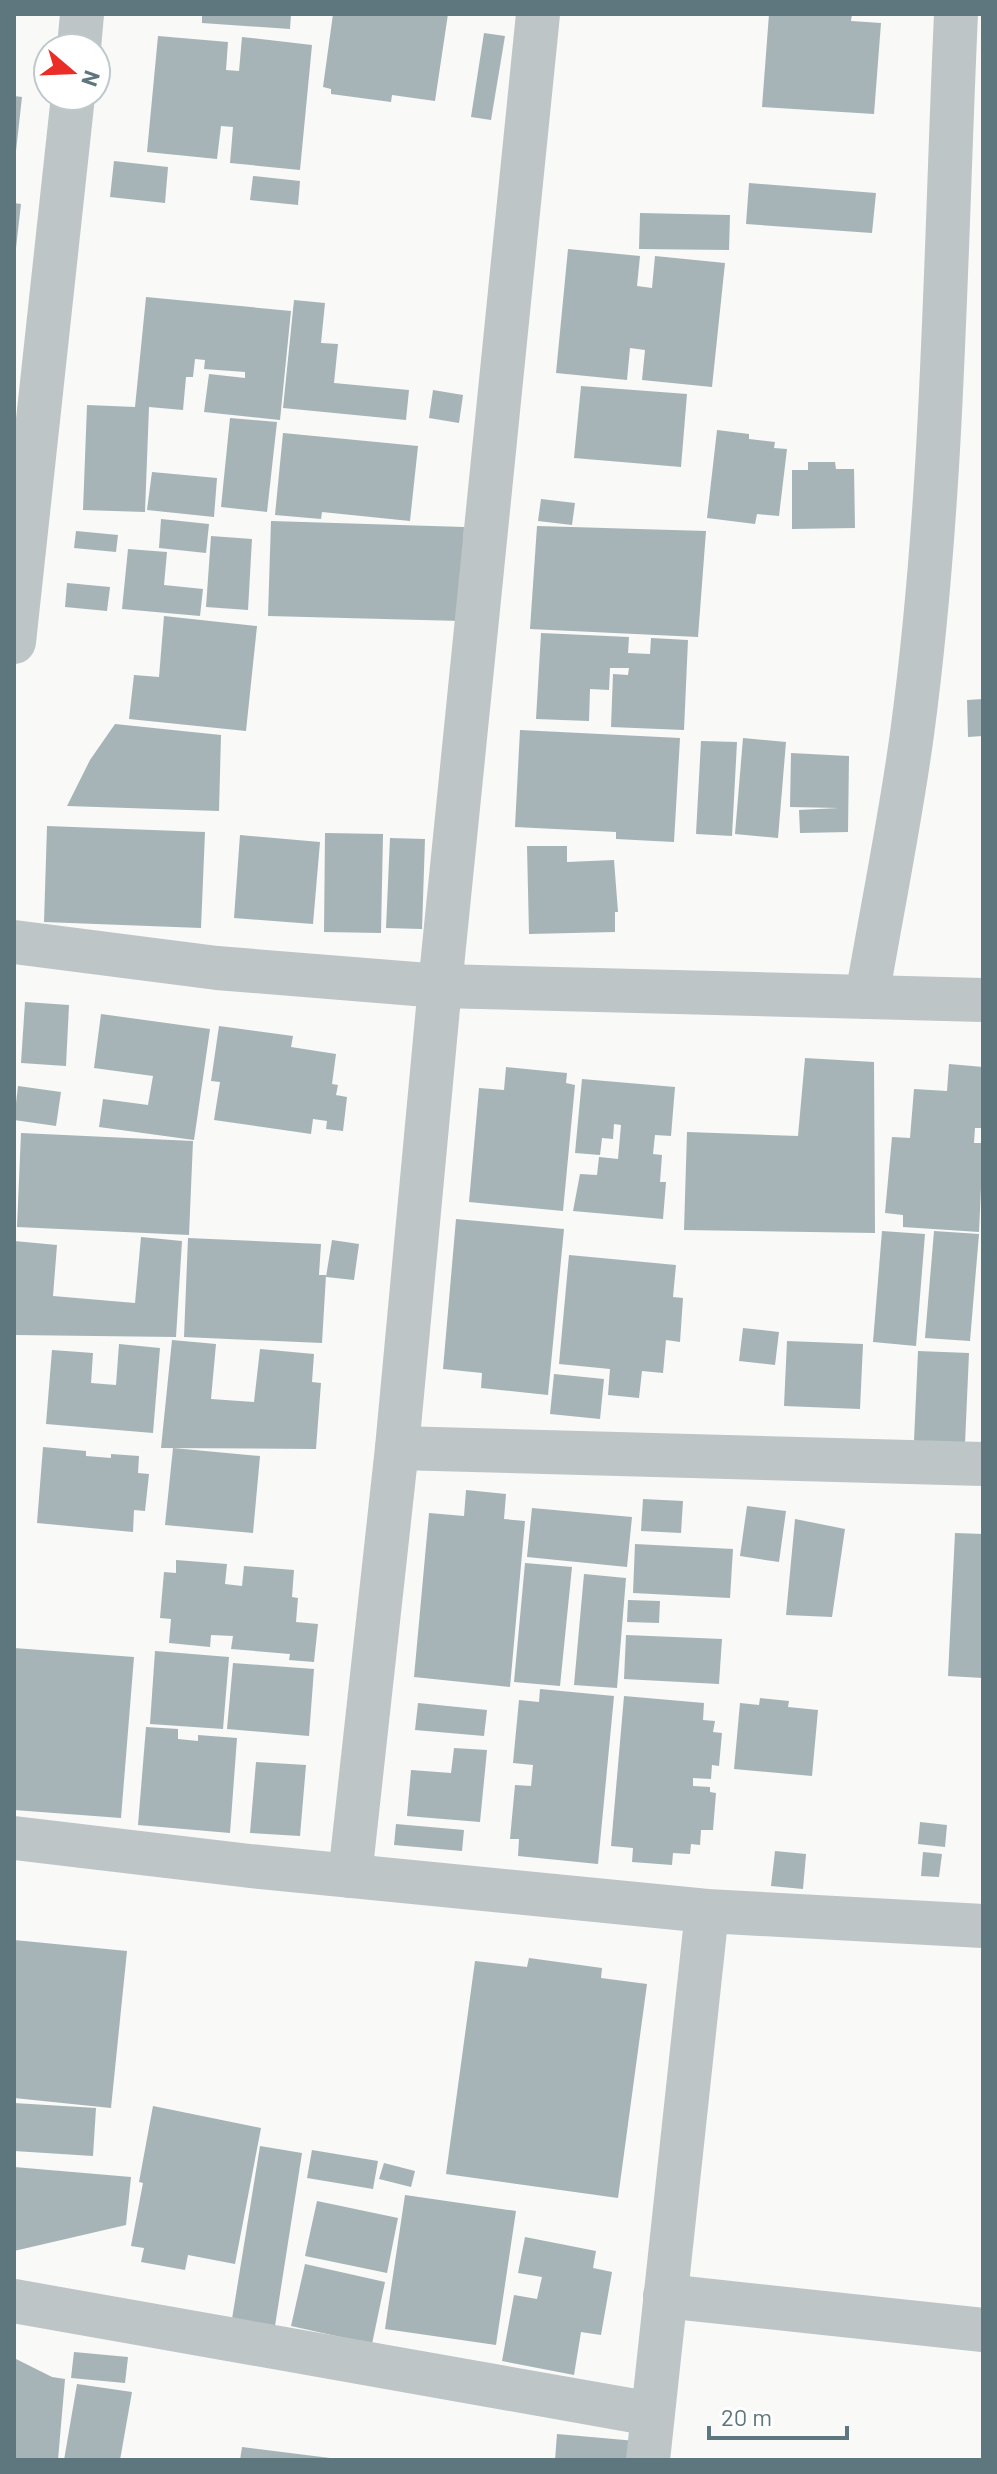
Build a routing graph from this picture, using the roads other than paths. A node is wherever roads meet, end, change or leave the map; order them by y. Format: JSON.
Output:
{"nodes":[{"id":1,"x":538,"y":14,"type":"edge"},
{"id":2,"x":956,"y":14,"type":"edge"},
{"id":3,"x":70,"y":112,"type":"edge"},
{"id":4,"x":30,"y":343,"type":"edge"},
{"id":5,"x":14,"y":642,"type":"edge"},
{"id":6,"x":14,"y":942,"type":"edge"},
{"id":7,"x":440,"y":986,"type":"junction"},
{"id":8,"x":867,"y":997,"type":"junction"},
{"id":9,"x":983,"y":1000,"type":"edge"},
{"id":10,"x":397,"y":1448,"type":"junction"},
{"id":11,"x":983,"y":1464,"type":"edge"},
{"id":12,"x":14,"y":1838,"type":"edge"},
{"id":13,"x":350,"y":1876,"type":"junction"},
{"id":14,"x":707,"y":1911,"type":"junction"},
{"id":15,"x":983,"y":1926,"type":"edge"},
{"id":16,"x":665,"y":2296,"type":"junction"},
{"id":17,"x":14,"y":2301,"type":"edge"},
{"id":18,"x":983,"y":2330,"type":"edge"},
{"id":19,"x":652,"y":2414,"type":"junction"},
{"id":20,"x":648,"y":2460,"type":"edge"}],
"edges":[{"from":1,"to":7,"type":"street"},
{"from":2,"to":8,"type":"street"},
{"from":3,"to":4,"type":"street"},
{"from":4,"to":5,"type":"street"},
{"from":6,"to":7,"type":"street"},
{"from":7,"to":8,"type":"street"},
{"from":7,"to":10,"type":"street"},
{"from":8,"to":9,"type":"street"},
{"from":10,"to":11,"type":"street"},
{"from":10,"to":13,"type":"street"},
{"from":12,"to":13,"type":"street"},
{"from":13,"to":14,"type":"street"},
{"from":14,"to":15,"type":"street"},
{"from":14,"to":16,"type":"street"},
{"from":16,"to":18,"type":"street"},
{"from":16,"to":19,"type":"street"},
{"from":17,"to":19,"type":"street"},
{"from":19,"to":20,"type":"street"}]}
